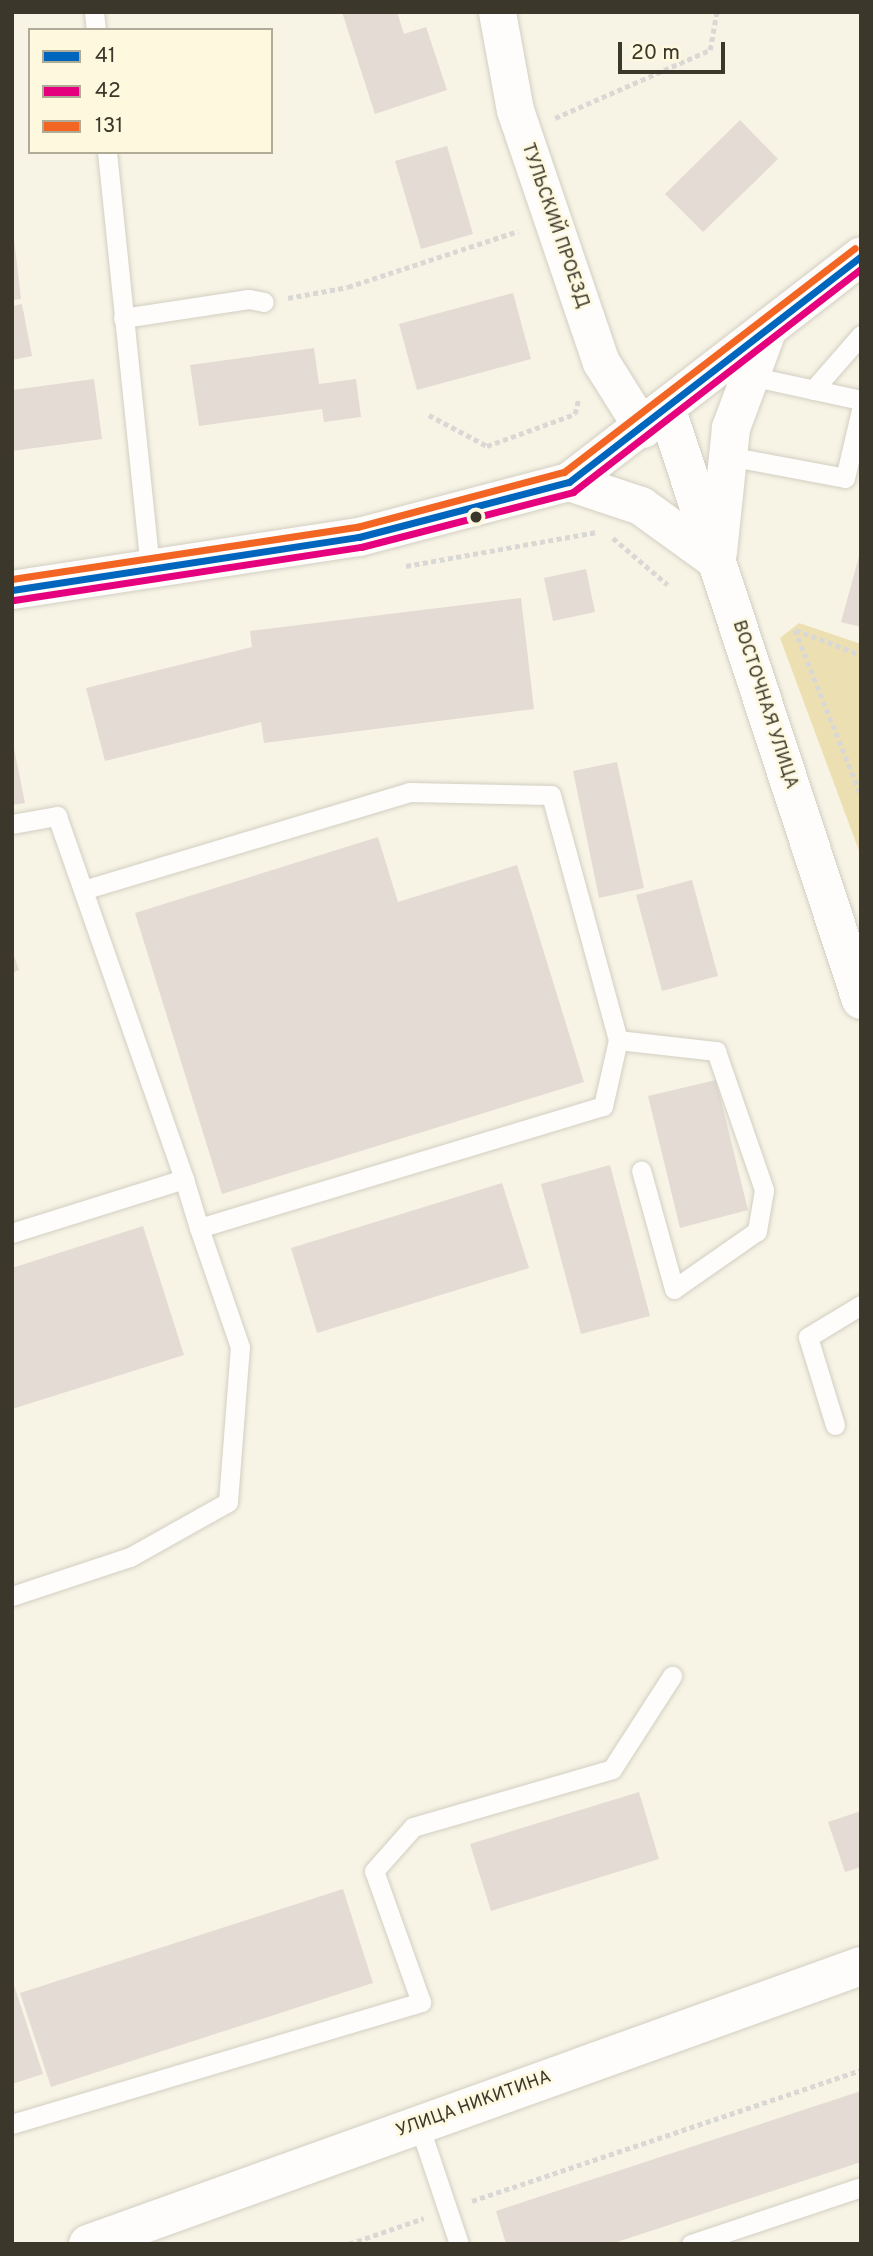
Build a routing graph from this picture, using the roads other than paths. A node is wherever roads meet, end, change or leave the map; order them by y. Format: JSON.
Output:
{"nodes":[{"id":1,"x":496,"y":12,"type":"edge"},
{"id":2,"x":107,"y":154,"type":"edge"},
{"id":3,"x":861,"y":256,"type":"edge"},
{"id":4,"x":264,"y":302,"type":"road end"},
{"id":5,"x":123,"y":318,"type":"junction"},
{"id":6,"x":767,"y":331,"type":"junction"},
{"id":7,"x":861,"y":335,"type":"edge"},
{"id":8,"x":750,"y":376,"type":"junction"},
{"id":9,"x":813,"y":390,"type":"junction"},
{"id":10,"x":861,"y":400,"type":"edge"},
{"id":11,"x":861,"y":410,"type":"edge"},
{"id":12,"x":655,"y":419,"type":"junction"},
{"id":13,"x":728,"y":456,"type":"junction"},
{"id":14,"x":569,"y":482,"type":"junction"},
{"id":15,"x":717,"y":561,"type":"junction"},
{"id":16,"x":150,"y":571,"type":"junction"},
{"id":17,"x":12,"y":590,"type":"edge"},
{"id":18,"x":12,"y":824,"type":"edge"},
{"id":19,"x":83,"y":890,"type":"junction"},
{"id":20,"x":861,"y":1000,"type":"edge"},
{"id":21,"x":618,"y":1040,"type":"junction"},
{"id":22,"x":641,"y":1170,"type":"dead end"},
{"id":23,"x":184,"y":1179,"type":"junction"},
{"id":24,"x":199,"y":1227,"type":"junction"},
{"id":25,"x":12,"y":1233,"type":"edge"},
{"id":26,"x":861,"y":1305,"type":"edge"},
{"id":27,"x":835,"y":1426,"type":"dead end"},
{"id":28,"x":12,"y":1596,"type":"edge"},
{"id":29,"x":672,"y":1676,"type":"dead end"},
{"id":30,"x":861,"y":1966,"type":"edge"},
{"id":31,"x":12,"y":2124,"type":"edge"},
{"id":32,"x":419,"y":2125,"type":"junction"},
{"id":33,"x":861,"y":2187,"type":"edge"},
{"id":34,"x":88,"y":2244,"type":"edge"},
{"id":35,"x":459,"y":2244,"type":"edge"},
{"id":36,"x":691,"y":2244,"type":"edge"}],
"edges":[{"from":1,"to":12,"type":"street","name":"ТУЛЬСКИЙ ПРОЕЗД"},
{"from":2,"to":5,"type":"lane"},
{"from":3,"to":6,"type":"street"},
{"from":4,"to":5,"type":"lane"},
{"from":5,"to":16,"type":"lane"},
{"from":6,"to":8,"type":"street"},
{"from":6,"to":12,"type":"street"},
{"from":7,"to":9,"type":"lane"},
{"from":8,"to":9,"type":"lane"},
{"from":8,"to":13,"type":"street"},
{"from":9,"to":10,"type":"lane"},
{"from":11,"to":13,"type":"lane"},
{"from":12,"to":14,"type":"street"},
{"from":12,"to":15,"type":"street","name":"ВОСТОЧНАЯ УЛИЦА"},
{"from":13,"to":15,"type":"street"},
{"from":14,"to":15,"type":"street"},
{"from":14,"to":16,"type":"street"},
{"from":15,"to":20,"type":"street","name":"ВОСТОЧНАЯ УЛИЦА"},
{"from":16,"to":17,"type":"street"},
{"from":18,"to":19,"type":"lane"},
{"from":19,"to":21,"type":"lane"},
{"from":19,"to":23,"type":"lane"},
{"from":21,"to":22,"type":"lane"},
{"from":21,"to":24,"type":"lane"},
{"from":23,"to":24,"type":"lane"},
{"from":23,"to":25,"type":"lane"},
{"from":24,"to":28,"type":"lane"},
{"from":26,"to":27,"type":"lane"},
{"from":29,"to":31,"type":"lane"},
{"from":30,"to":32,"type":"street","name":"УЛИЦА НИКИТИНА"},
{"from":32,"to":34,"type":"street","name":"УЛИЦА НИКИТИНА"},
{"from":32,"to":35,"type":"lane"},
{"from":33,"to":36,"type":"lane"}]}
